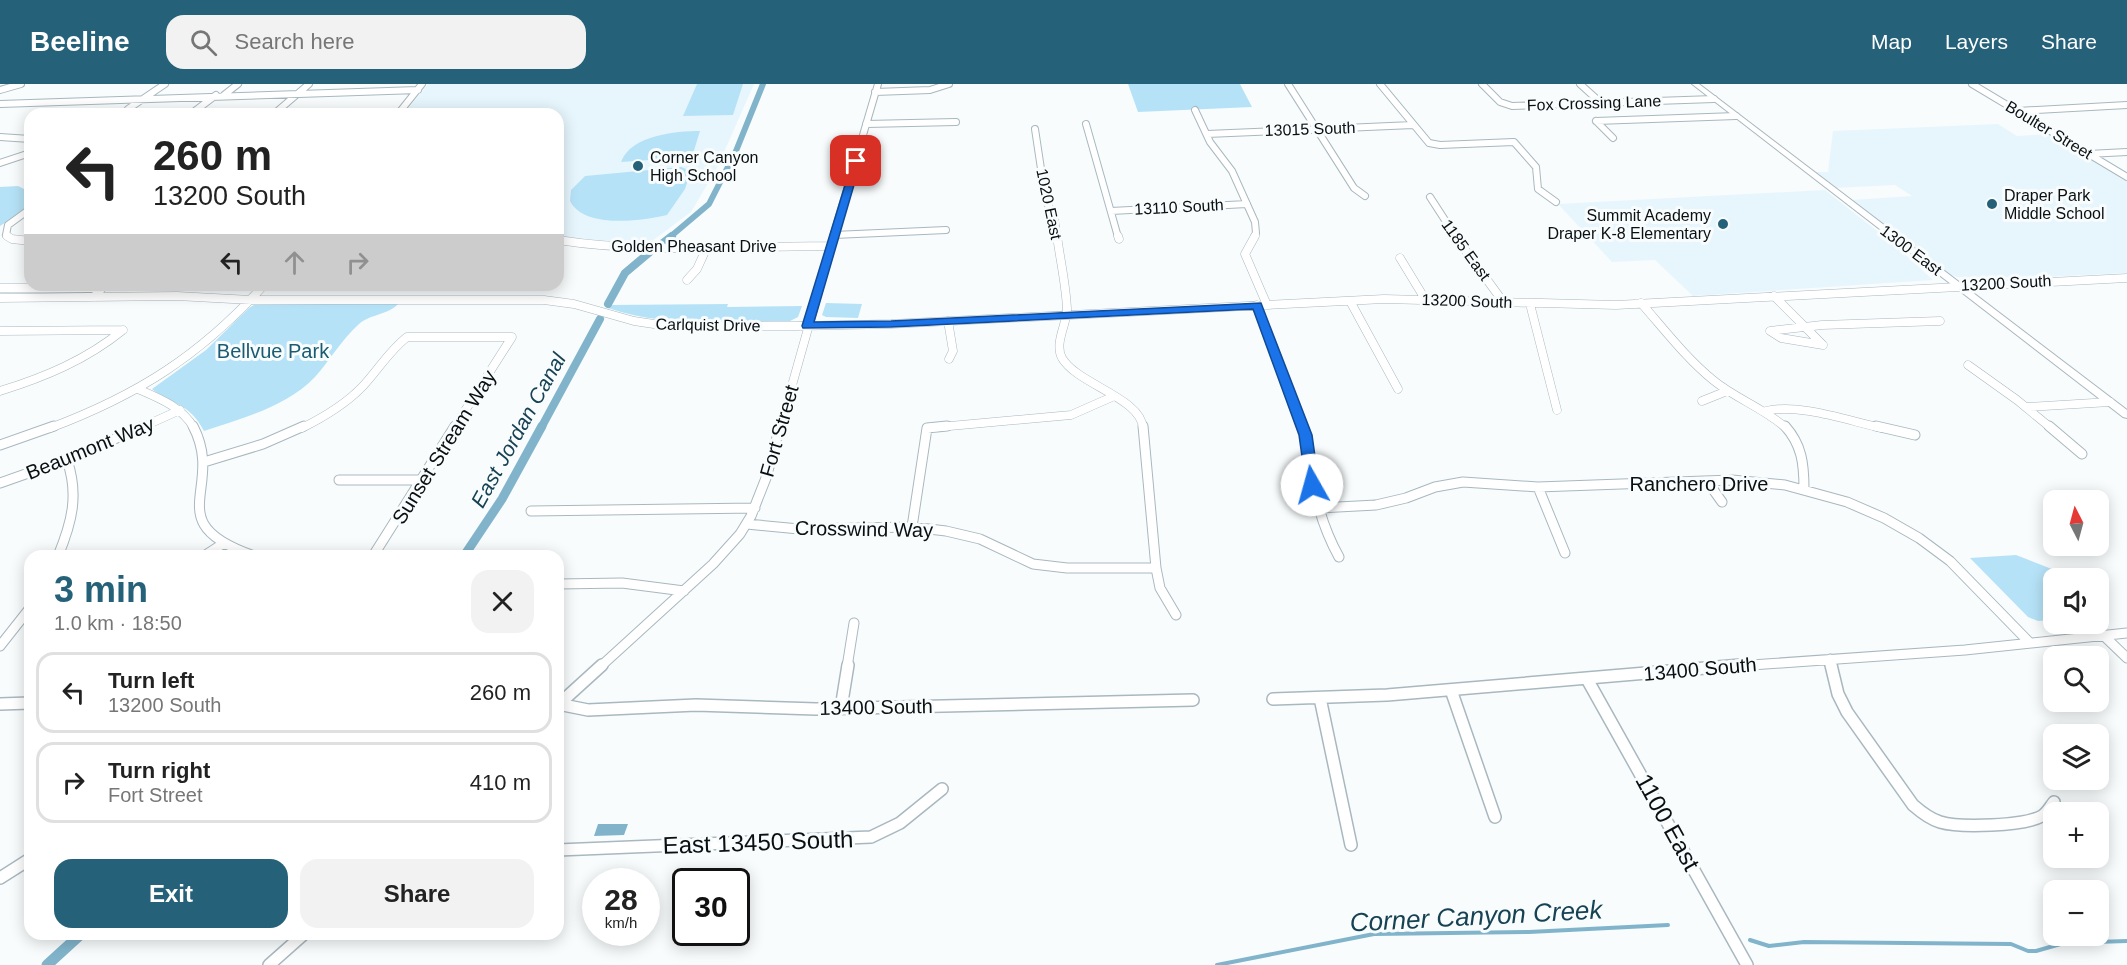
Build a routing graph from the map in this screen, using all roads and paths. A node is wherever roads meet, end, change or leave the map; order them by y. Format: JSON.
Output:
{"nodes":[{"id":1,"x":21,"y":84,"type":"edge"},
{"id":2,"x":165,"y":84,"type":"edge"},
{"id":3,"x":238,"y":84,"type":"edge"},
{"id":4,"x":309,"y":84,"type":"edge"},
{"id":5,"x":422,"y":84,"type":"edge"},
{"id":6,"x":878,"y":84,"type":"edge"},
{"id":7,"x":949,"y":84,"type":"edge"},
{"id":8,"x":1288,"y":84,"type":"edge"},
{"id":9,"x":1380,"y":84,"type":"edge"},
{"id":10,"x":1482,"y":84,"type":"edge"},
{"id":11,"x":1580,"y":84,"type":"edge"},
{"id":12,"x":1695,"y":84,"type":"edge"},
{"id":13,"x":1972,"y":84,"type":"edge"},
{"id":14,"x":0,"y":90,"type":"edge"},
{"id":15,"x":418,"y":90,"type":"junction"},
{"id":16,"x":875,"y":93,"type":"junction"},
{"id":17,"x":298,"y":94,"type":"junction"},
{"id":18,"x":216,"y":95,"type":"junction"},
{"id":19,"x":224,"y":95,"type":"junction"},
{"id":20,"x":145,"y":98,"type":"junction"},
{"id":21,"x":1714,"y":99,"type":"junction"},
{"id":22,"x":1600,"y":102,"type":"junction"},
{"id":23,"x":0,"y":104,"type":"edge"},
{"id":24,"x":2127,"y":105,"type":"edge"},
{"id":25,"x":130,"y":108,"type":"edge"},
{"id":26,"x":199,"y":108,"type":"edge"},
{"id":27,"x":281,"y":108,"type":"edge"},
{"id":28,"x":403,"y":108,"type":"edge"},
{"id":29,"x":1195,"y":110,"type":"dead end"},
{"id":30,"x":2018,"y":111,"type":"junction"},
{"id":31,"x":1736,"y":116,"type":"junction"},
{"id":32,"x":956,"y":122,"type":"dead end"},
{"id":33,"x":866,"y":124,"type":"junction"},
{"id":34,"x":1086,"y":124,"type":"dead end"},
{"id":35,"x":1413,"y":125,"type":"junction"},
{"id":36,"x":1035,"y":129,"type":"dead end"},
{"id":37,"x":1317,"y":129,"type":"junction"},
{"id":38,"x":1207,"y":134,"type":"junction"},
{"id":39,"x":0,"y":137,"type":"edge"},
{"id":40,"x":24,"y":138,"type":"edge"},
{"id":41,"x":1613,"y":138,"type":"dead end"},
{"id":42,"x":2127,"y":152,"type":"edge"},
{"id":43,"x":2088,"y":154,"type":"junction"},
{"id":44,"x":24,"y":155,"type":"edge"},
{"id":45,"x":0,"y":163,"type":"edge"},
{"id":46,"x":2125,"y":175,"type":"edge"},
{"id":47,"x":1365,"y":196,"type":"dead end"},
{"id":48,"x":1430,"y":196,"type":"dead end"},
{"id":49,"x":1556,"y":202,"type":"dead end"},
{"id":50,"x":1246,"y":204,"type":"junction"},
{"id":51,"x":1111,"y":211,"type":"junction"},
{"id":52,"x":24,"y":213,"type":"edge"},
{"id":53,"x":946,"y":230,"type":"dead end"},
{"id":54,"x":834,"y":235,"type":"junction"},
{"id":55,"x":3,"y":236,"type":"edge"},
{"id":56,"x":1119,"y":239,"type":"dead end"},
{"id":57,"x":24,"y":241,"type":"edge"},
{"id":58,"x":564,"y":241,"type":"edge"},
{"id":59,"x":568,"y":242,"type":"junction"},
{"id":60,"x":564,"y":245,"type":"edge"},
{"id":61,"x":831,"y":246,"type":"junction"},
{"id":62,"x":707,"y":247,"type":"junction"},
{"id":63,"x":1401,"y":258,"type":"dead end"},
{"id":64,"x":2127,"y":278,"type":"edge"},
{"id":65,"x":687,"y":280,"type":"dead end"},
{"id":66,"x":1958,"y":286,"type":"junction"},
{"id":67,"x":0,"y":288,"type":"edge"},
{"id":68,"x":24,"y":288,"type":"edge"},
{"id":69,"x":99,"y":291,"type":"edge"},
{"id":70,"x":259,"y":291,"type":"edge"},
{"id":71,"x":1774,"y":296,"type":"junction"},
{"id":72,"x":94,"y":297,"type":"junction"},
{"id":73,"x":0,"y":298,"type":"edge"},
{"id":74,"x":1425,"y":299,"type":"junction"},
{"id":75,"x":251,"y":300,"type":"junction"},
{"id":76,"x":1350,"y":301,"type":"junction"},
{"id":77,"x":1504,"y":303,"type":"junction"},
{"id":78,"x":1641,"y":303,"type":"junction"},
{"id":79,"x":1530,"y":304,"type":"junction"},
{"id":80,"x":1262,"y":305,"type":"junction"},
{"id":81,"x":1065,"y":315,"type":"junction"},
{"id":82,"x":948,"y":321,"type":"junction"},
{"id":83,"x":1940,"y":321,"type":"dead end"},
{"id":84,"x":1805,"y":325,"type":"junction"},
{"id":85,"x":807,"y":326,"type":"junction"},
{"id":86,"x":0,"y":331,"type":"edge"},
{"id":87,"x":949,"y":359,"type":"dead end"},
{"id":88,"x":1968,"y":365,"type":"dead end"},
{"id":89,"x":138,"y":389,"type":"junction"},
{"id":90,"x":1398,"y":389,"type":"dead end"},
{"id":91,"x":0,"y":391,"type":"edge"},
{"id":92,"x":1727,"y":391,"type":"junction"},
{"id":93,"x":1113,"y":397,"type":"junction"},
{"id":94,"x":1702,"y":401,"type":"dead end"},
{"id":95,"x":2110,"y":402,"type":"junction"},
{"id":96,"x":2026,"y":407,"type":"junction"},
{"id":97,"x":1557,"y":410,"type":"dead end"},
{"id":98,"x":180,"y":411,"type":"junction"},
{"id":99,"x":1766,"y":411,"type":"junction"},
{"id":100,"x":2127,"y":415,"type":"edge"},
{"id":101,"x":1915,"y":435,"type":"dead end"},
{"id":102,"x":0,"y":445,"type":"edge"},
{"id":103,"x":2082,"y":454,"type":"dead end"},
{"id":104,"x":67,"y":460,"type":"junction"},
{"id":105,"x":204,"y":462,"type":"junction"},
{"id":106,"x":339,"y":480,"type":"dead end"},
{"id":107,"x":423,"y":480,"type":"junction"},
{"id":108,"x":1707,"y":481,"type":"junction"},
{"id":109,"x":0,"y":483,"type":"edge"},
{"id":110,"x":1538,"y":487,"type":"junction"},
{"id":111,"x":1804,"y":489,"type":"junction"},
{"id":112,"x":1722,"y":502,"type":"dead end"},
{"id":113,"x":755,"y":508,"type":"junction"},
{"id":114,"x":1319,"y":508,"type":"junction"},
{"id":115,"x":531,"y":511,"type":"dead end"},
{"id":116,"x":747,"y":524,"type":"junction"},
{"id":117,"x":912,"y":527,"type":"junction"},
{"id":118,"x":224,"y":543,"type":"junction"},
{"id":119,"x":60,"y":550,"type":"edge"},
{"id":120,"x":213,"y":550,"type":"edge"},
{"id":121,"x":241,"y":550,"type":"edge"},
{"id":122,"x":377,"y":550,"type":"edge"},
{"id":123,"x":1565,"y":553,"type":"dead end"},
{"id":124,"x":1339,"y":557,"type":"dead end"},
{"id":125,"x":1155,"y":568,"type":"junction"},
{"id":126,"x":564,"y":584,"type":"edge"},
{"id":127,"x":684,"y":591,"type":"junction"},
{"id":128,"x":1176,"y":615,"type":"dead end"},
{"id":129,"x":24,"y":616,"type":"edge"},
{"id":130,"x":854,"y":623,"type":"dead end"},
{"id":131,"x":2127,"y":633,"type":"edge"},
{"id":132,"x":2103,"y":635,"type":"junction"},
{"id":133,"x":2030,"y":643,"type":"junction"},
{"id":134,"x":0,"y":646,"type":"edge"},
{"id":135,"x":2127,"y":658,"type":"edge"},
{"id":136,"x":1830,"y":659,"type":"junction"},
{"id":137,"x":1587,"y":679,"type":"junction"},
{"id":138,"x":1451,"y":690,"type":"junction"},
{"id":139,"x":1320,"y":698,"type":"junction"},
{"id":140,"x":1273,"y":699,"type":"dead end"},
{"id":141,"x":564,"y":700,"type":"edge"},
{"id":142,"x":1193,"y":700,"type":"dead end"},
{"id":143,"x":0,"y":704,"type":"edge"},
{"id":144,"x":24,"y":704,"type":"edge"},
{"id":145,"x":564,"y":706,"type":"edge"},
{"id":146,"x":842,"y":708,"type":"junction"},
{"id":147,"x":942,"y":789,"type":"dead end"},
{"id":148,"x":2043,"y":815,"type":"edge"},
{"id":149,"x":1496,"y":817,"type":"dead end"},
{"id":150,"x":1351,"y":845,"type":"dead end"},
{"id":151,"x":564,"y":850,"type":"edge"},
{"id":152,"x":24,"y":863,"type":"edge"},
{"id":153,"x":0,"y":878,"type":"edge"},
{"id":154,"x":297,"y":940,"type":"edge"},
{"id":155,"x":269,"y":965,"type":"edge"},
{"id":156,"x":1747,"y":965,"type":"edge"}],
"edges":[{"from":1,"to":14,"type":"street"},
{"from":2,"to":20,"type":"street"},
{"from":3,"to":19,"type":"street"},
{"from":4,"to":17,"type":"street"},
{"from":5,"to":15,"type":"street"},
{"from":6,"to":16,"type":"street","name":"Fort Street"},
{"from":7,"to":16,"type":"street"},
{"from":8,"to":37,"type":"street"},
{"from":9,"to":35,"type":"street"},
{"from":10,"to":22,"type":"street","name":"Fox Crossing Lane"},
{"from":11,"to":22,"type":"street"},
{"from":12,"to":21,"type":"main road","name":"1300 East"},
{"from":13,"to":30,"type":"street","name":"Boulter Street"},
{"from":15,"to":17,"type":"street"},
{"from":15,"to":28,"type":"street"},
{"from":16,"to":33,"type":"street","name":"Fort Street"},
{"from":17,"to":19,"type":"street"},
{"from":17,"to":27,"type":"street"},
{"from":18,"to":19,"type":"street"},
{"from":18,"to":20,"type":"street"},
{"from":18,"to":26,"type":"street"},
{"from":20,"to":23,"type":"street"},
{"from":20,"to":25,"type":"street"},
{"from":21,"to":22,"type":"street","name":"Fox Crossing Lane"},
{"from":21,"to":31,"type":"main road","name":"1300 East"},
{"from":24,"to":30,"type":"street"},
{"from":29,"to":38,"type":"street"},
{"from":30,"to":43,"type":"street","name":"Boulter Street"},
{"from":31,"to":41,"type":"street"},
{"from":31,"to":66,"type":"main road","name":"1300 East"},
{"from":32,"to":33,"type":"street"},
{"from":33,"to":54,"type":"street","name":"Fort Street"},
{"from":34,"to":51,"type":"street"},
{"from":35,"to":37,"type":"street","name":"13015 South"},
{"from":35,"to":49,"type":"street"},
{"from":36,"to":81,"type":"street","name":"1020 East"},
{"from":37,"to":38,"type":"street","name":"13015 South"},
{"from":37,"to":47,"type":"street"},
{"from":38,"to":50,"type":"street"},
{"from":39,"to":40,"type":"street"},
{"from":42,"to":43,"type":"street"},
{"from":43,"to":46,"type":"street","name":"Boulter Street"},
{"from":44,"to":45,"type":"street"},
{"from":48,"to":77,"type":"street","name":"1185 East"},
{"from":50,"to":51,"type":"street","name":"13110 South"},
{"from":50,"to":80,"type":"street"},
{"from":51,"to":56,"type":"street"},
{"from":52,"to":55,"type":"street"},
{"from":53,"to":54,"type":"street"},
{"from":54,"to":61,"type":"street","name":"Fort Street"},
{"from":55,"to":57,"type":"street"},
{"from":58,"to":59,"type":"street","name":"Golden Pheasant Drive"},
{"from":59,"to":60,"type":"street"},
{"from":59,"to":62,"type":"street","name":"Golden Pheasant Drive"},
{"from":61,"to":62,"type":"street","name":"Golden Pheasant Drive"},
{"from":61,"to":85,"type":"street","name":"Fort Street"},
{"from":62,"to":65,"type":"street"},
{"from":63,"to":74,"type":"street"},
{"from":64,"to":66,"type":"street","name":"13200 South"},
{"from":66,"to":71,"type":"street","name":"13200 South"},
{"from":66,"to":95,"type":"main road","name":"1300 East"},
{"from":67,"to":68,"type":"street"},
{"from":69,"to":72,"type":"street"},
{"from":70,"to":75,"type":"street"},
{"from":71,"to":78,"type":"street","name":"13200 South"},
{"from":71,"to":84,"type":"street"},
{"from":72,"to":73,"type":"street","name":"Carlquist Drive"},
{"from":72,"to":75,"type":"street","name":"Carlquist Drive"},
{"from":74,"to":76,"type":"street","name":"13200 South"},
{"from":74,"to":77,"type":"street","name":"13200 South"},
{"from":75,"to":85,"type":"street","name":"Carlquist Drive"},
{"from":75,"to":89,"type":"street"},
{"from":76,"to":80,"type":"street","name":"13200 South"},
{"from":76,"to":90,"type":"street"},
{"from":77,"to":79,"type":"street","name":"13200 South"},
{"from":78,"to":79,"type":"street","name":"13200 South"},
{"from":78,"to":92,"type":"street"},
{"from":79,"to":97,"type":"street"},
{"from":80,"to":81,"type":"street","name":"13200 South"},
{"from":80,"to":114,"type":"street"},
{"from":81,"to":82,"type":"street","name":"13200 South"},
{"from":81,"to":93,"type":"street","name":"1020 East"},
{"from":82,"to":85,"type":"street","name":"13200 South"},
{"from":82,"to":87,"type":"street"},
{"from":83,"to":84,"type":"street"},
{"from":84,"to":84,"type":"street"},
{"from":85,"to":113,"type":"street","name":"Fort Street"},
{"from":86,"to":91,"type":"street"},
{"from":88,"to":96,"type":"street"},
{"from":89,"to":98,"type":"street"},
{"from":89,"to":102,"type":"street"},
{"from":92,"to":94,"type":"street"},
{"from":92,"to":99,"type":"street"},
{"from":93,"to":117,"type":"street"},
{"from":93,"to":125,"type":"street"},
{"from":95,"to":96,"type":"street"},
{"from":95,"to":100,"type":"main road","name":"1300 East"},
{"from":96,"to":103,"type":"street"},
{"from":98,"to":104,"type":"street","name":"Beaumont Way"},
{"from":98,"to":105,"type":"street"},
{"from":99,"to":101,"type":"street"},
{"from":99,"to":111,"type":"street"},
{"from":104,"to":109,"type":"street","name":"Beaumont Way"},
{"from":104,"to":119,"type":"street"},
{"from":105,"to":107,"type":"street","name":"Sunset Stream Way"},
{"from":105,"to":118,"type":"street"},
{"from":106,"to":107,"type":"street"},
{"from":107,"to":122,"type":"street","name":"Sunset Stream Way"},
{"from":108,"to":110,"type":"street","name":"Ranchero Drive"},
{"from":108,"to":111,"type":"street","name":"Ranchero Drive"},
{"from":108,"to":112,"type":"street"},
{"from":110,"to":114,"type":"street","name":"Ranchero Drive"},
{"from":110,"to":123,"type":"street"},
{"from":111,"to":133,"type":"street","name":"Ranchero Drive"},
{"from":113,"to":115,"type":"street"},
{"from":113,"to":116,"type":"street","name":"Fort Street"},
{"from":114,"to":124,"type":"street"},
{"from":116,"to":117,"type":"street","name":"Crosswind Way"},
{"from":116,"to":127,"type":"street","name":"Fort Street"},
{"from":117,"to":125,"type":"street","name":"Crosswind Way"},
{"from":118,"to":120,"type":"street"},
{"from":118,"to":121,"type":"street"},
{"from":125,"to":128,"type":"street"},
{"from":126,"to":127,"type":"street"},
{"from":127,"to":141,"type":"street","name":"Fort Street"},
{"from":129,"to":134,"type":"street"},
{"from":130,"to":146,"type":"street"},
{"from":131,"to":132,"type":"street","name":"13400 South"},
{"from":132,"to":133,"type":"street","name":"13400 South"},
{"from":132,"to":135,"type":"street"},
{"from":133,"to":136,"type":"street","name":"13400 South"},
{"from":136,"to":137,"type":"street","name":"13400 South"},
{"from":136,"to":148,"type":"street"},
{"from":137,"to":138,"type":"street","name":"13400 South"},
{"from":137,"to":156,"type":"street","name":"1100 East"},
{"from":138,"to":139,"type":"street","name":"13400 South"},
{"from":138,"to":149,"type":"street"},
{"from":139,"to":140,"type":"street","name":"13400 South"},
{"from":139,"to":150,"type":"street"},
{"from":142,"to":146,"type":"street","name":"13400 South"},
{"from":143,"to":144,"type":"street"},
{"from":145,"to":146,"type":"street","name":"13400 South"},
{"from":147,"to":151,"type":"street","name":"East 13450 South"},
{"from":152,"to":153,"type":"street"},
{"from":154,"to":155,"type":"street"}]}
